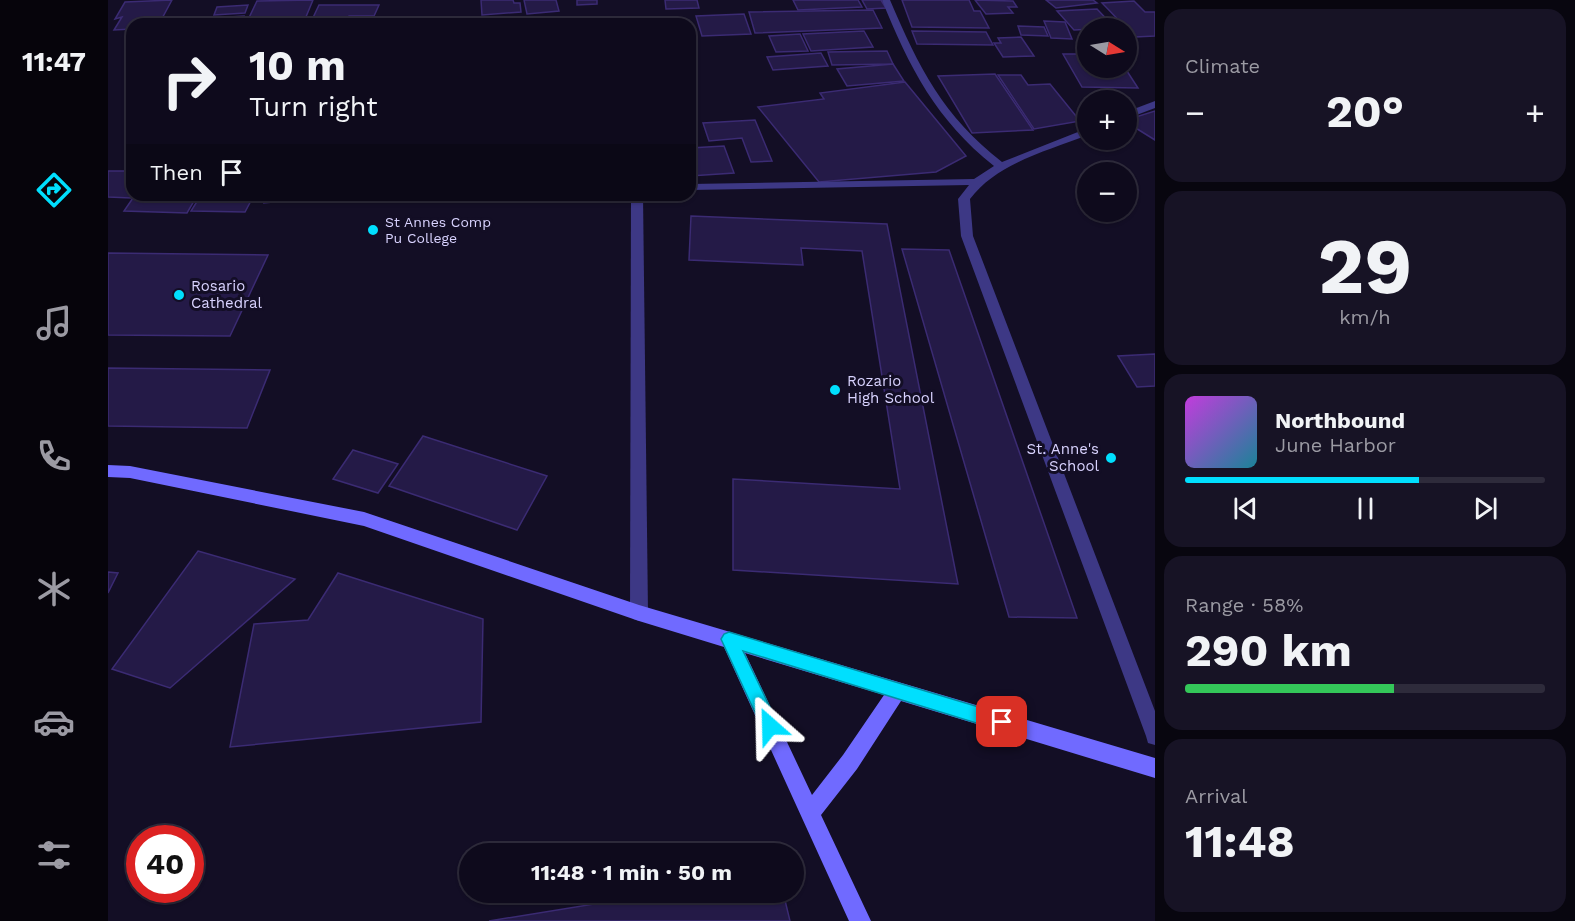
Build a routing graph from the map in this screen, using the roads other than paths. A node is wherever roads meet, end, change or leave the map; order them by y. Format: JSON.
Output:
{"nodes":[{"id":1,"x":886,"y":0,"type":"edge"},
{"id":2,"x":1155,"y":104,"type":"edge"},
{"id":3,"x":1137,"y":111,"type":"edge"},
{"id":4,"x":1077,"y":135,"type":"edge"},
{"id":5,"x":1001,"y":166,"type":"junction"},
{"id":6,"x":976,"y":182,"type":"junction"},
{"id":7,"x":696,"y":187,"type":"edge"},
{"id":8,"x":637,"y":201,"type":"edge"},
{"id":9,"x":108,"y":471,"type":"edge"},
{"id":10,"x":639,"y":613,"type":"junction"},
{"id":11,"x":729,"y":639,"type":"junction"},
{"id":12,"x":897,"y":691,"type":"junction"},
{"id":13,"x":1155,"y":736,"type":"edge"},
{"id":14,"x":1155,"y":768,"type":"edge"},
{"id":15,"x":811,"y":812,"type":"junction"},
{"id":16,"x":860,"y":921,"type":"edge"}],
"edges":[{"from":1,"to":5,"type":"street"},
{"from":2,"to":3,"type":"street"},
{"from":4,"to":5,"type":"street"},
{"from":5,"to":6,"type":"street"},
{"from":6,"to":7,"type":"street"},
{"from":6,"to":13,"type":"street"},
{"from":8,"to":10,"type":"street"},
{"from":9,"to":10,"type":"street"},
{"from":10,"to":11,"type":"street"},
{"from":11,"to":12,"type":"street"},
{"from":11,"to":15,"type":"street"},
{"from":12,"to":14,"type":"street"},
{"from":12,"to":15,"type":"street"},
{"from":15,"to":16,"type":"street"}]}
